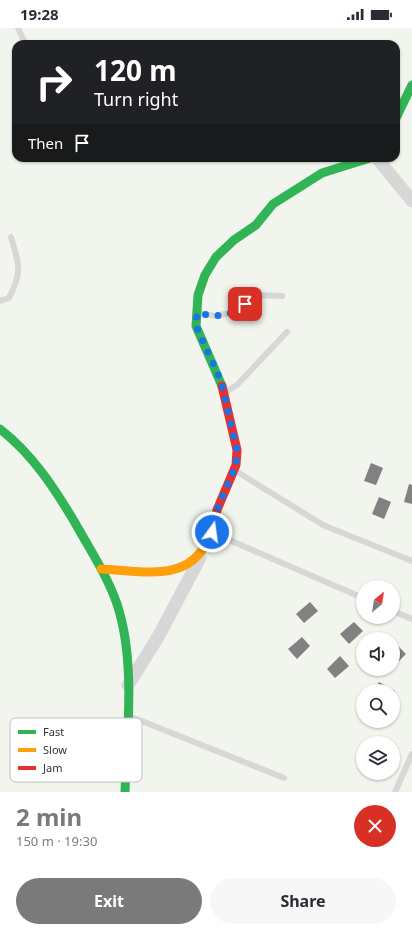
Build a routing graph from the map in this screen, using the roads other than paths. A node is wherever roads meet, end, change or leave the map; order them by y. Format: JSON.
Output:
{"nodes":[{"id":1,"x":18,"y":28,"type":"edge"},
{"id":2,"x":24,"y":40,"type":"edge"},
{"id":3,"x":412,"y":85,"type":"edge"},
{"id":4,"x":400,"y":110,"type":"edge"},
{"id":5,"x":358,"y":162,"type":"edge"},
{"id":6,"x":375,"y":162,"type":"edge"},
{"id":7,"x":412,"y":202,"type":"edge"},
{"id":8,"x":11,"y":237,"type":"dead end"},
{"id":9,"x":282,"y":296,"type":"dead end"},
{"id":10,"x":0,"y":301,"type":"edge"},
{"id":11,"x":197,"y":313,"type":"junction"},
{"id":12,"x":287,"y":332,"type":"dead end"},
{"id":13,"x":224,"y":394,"type":"junction"},
{"id":14,"x":0,"y":429,"type":"edge"},
{"id":15,"x":234,"y":470,"type":"junction"},
{"id":16,"x":212,"y":532,"type":"junction"},
{"id":17,"x":201,"y":554,"type":"junction"},
{"id":18,"x":412,"y":561,"type":"edge"},
{"id":19,"x":101,"y":569,"type":"junction"},
{"id":20,"x":356,"y":595,"type":"edge"},
{"id":21,"x":400,"y":613,"type":"edge"},
{"id":22,"x":412,"y":619,"type":"edge"},
{"id":23,"x":128,"y":686,"type":"junction"},
{"id":24,"x":128,"y":715,"type":"junction"},
{"id":25,"x":128,"y":718,"type":"edge"},
{"id":26,"x":135,"y":718,"type":"edge"},
{"id":27,"x":142,"y":721,"type":"edge"},
{"id":28,"x":412,"y":754,"type":"edge"},
{"id":29,"x":284,"y":778,"type":"dead end"},
{"id":30,"x":125,"y":782,"type":"edge"},
{"id":31,"x":125,"y":792,"type":"edge"},
{"id":32,"x":395,"y":792,"type":"edge"}],
"edges":[{"from":1,"to":2,"type":"lane"},
{"from":3,"to":4,"type":"street"},
{"from":5,"to":11,"type":"street"},
{"from":6,"to":7,"type":"street"},
{"from":8,"to":10,"type":"lane"},
{"from":9,"to":11,"type":"lane"},
{"from":11,"to":13,"type":"street"},
{"from":12,"to":13,"type":"lane"},
{"from":13,"to":15,"type":"street"},
{"from":14,"to":19,"type":"street"},
{"from":15,"to":16,"type":"street"},
{"from":15,"to":18,"type":"lane"},
{"from":16,"to":17,"type":"street"},
{"from":16,"to":20,"type":"lane"},
{"from":17,"to":19,"type":"street"},
{"from":17,"to":23,"type":"street"},
{"from":19,"to":23,"type":"street"},
{"from":21,"to":22,"type":"lane"},
{"from":23,"to":24,"type":"street"},
{"from":24,"to":25,"type":"street"},
{"from":24,"to":26,"type":"lane"},
{"from":27,"to":29,"type":"lane"},
{"from":28,"to":32,"type":"lane"},
{"from":30,"to":31,"type":"street"}]}
